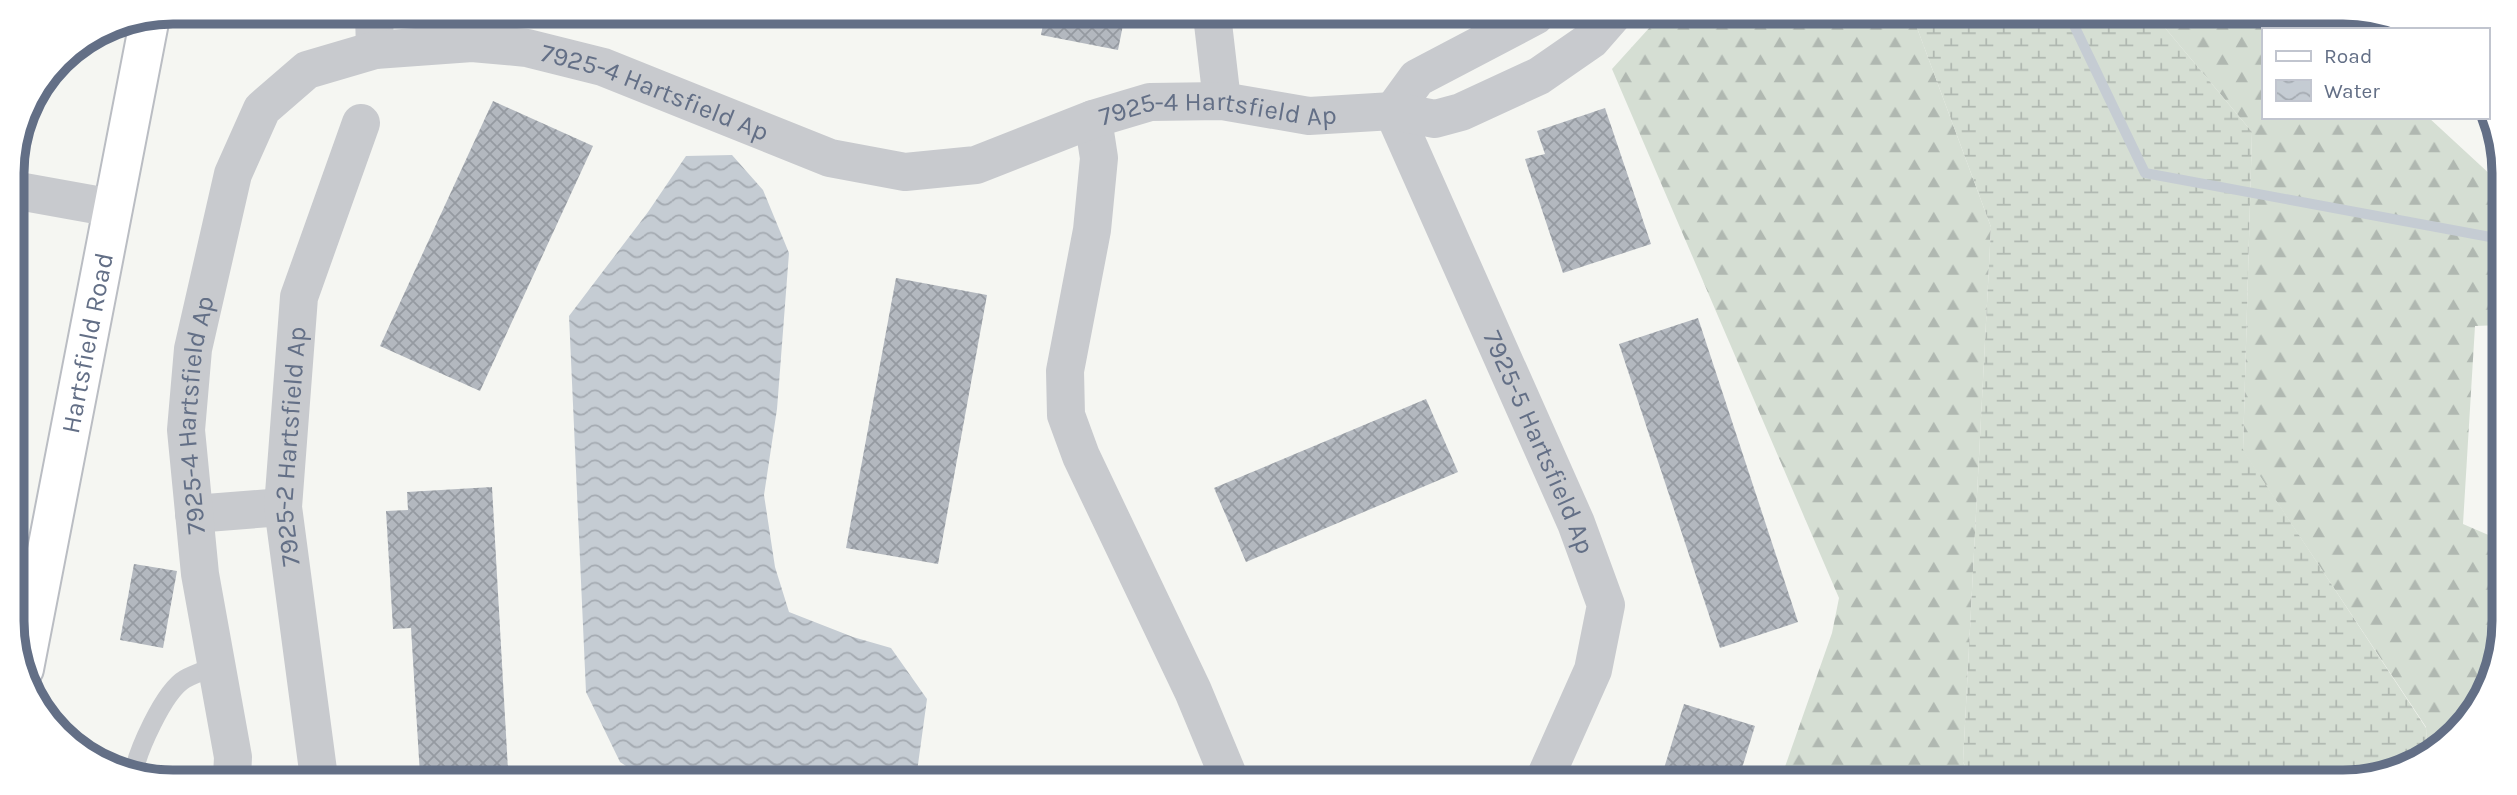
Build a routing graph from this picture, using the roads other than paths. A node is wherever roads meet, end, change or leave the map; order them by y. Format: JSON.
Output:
{"nodes":[{"id":1,"x":1519,"y":24,"type":"edge"},
{"id":2,"x":1605,"y":24,"type":"edge"},
{"id":3,"x":1213,"y":25,"type":"edge"},
{"id":4,"x":148,"y":27,"type":"edge"},
{"id":5,"x":375,"y":31,"type":"edge"},
{"id":6,"x":1222,"y":101,"type":"junction"},
{"id":7,"x":1393,"y":111,"type":"junction"},
{"id":8,"x":1093,"y":119,"type":"junction"},
{"id":9,"x":361,"y":122,"type":"dead end"},
{"id":10,"x":25,"y":192,"type":"edge"},
{"id":11,"x":113,"y":208,"type":"junction"},
{"id":12,"x":284,"y":507,"type":"junction"},
{"id":13,"x":194,"y":514,"type":"junction"},
{"id":14,"x":27,"y":649,"type":"edge"},
{"id":15,"x":216,"y":666,"type":"junction"},
{"id":16,"x":135,"y":765,"type":"edge"},
{"id":17,"x":232,"y":770,"type":"edge"},
{"id":18,"x":317,"y":770,"type":"edge"},
{"id":19,"x":1226,"y":770,"type":"edge"},
{"id":20,"x":1548,"y":770,"type":"edge"}],
"edges":[{"from":1,"to":7,"type":"street"},
{"from":2,"to":7,"type":"street","name":"7925-4 Hartsfield Ap"},
{"from":3,"to":6,"type":"street"},
{"from":4,"to":11,"type":"street","name":"Hartsfield Road"},
{"from":5,"to":8,"type":"street","name":"7925-4 Hartsfield Ap"},
{"from":5,"to":13,"type":"street","name":"7925-4 Hartsfield Ap"},
{"from":6,"to":7,"type":"street","name":"7925-4 Hartsfield Ap"},
{"from":6,"to":8,"type":"street","name":"7925-4 Hartsfield Ap"},
{"from":7,"to":20,"type":"street","name":"7925-5 Hartsfield Ap"},
{"from":8,"to":19,"type":"street"},
{"from":9,"to":12,"type":"street","name":"7925-2 Hartsfield Ap"},
{"from":10,"to":11,"type":"street"},
{"from":11,"to":14,"type":"street","name":"Hartsfield Road"},
{"from":12,"to":13,"type":"street"},
{"from":12,"to":18,"type":"street","name":"7925-2 Hartsfield Ap"},
{"from":13,"to":15,"type":"street","name":"7925-4 Hartsfield Ap"},
{"from":15,"to":16,"type":"lane"},
{"from":15,"to":17,"type":"street","name":"7925-4 Hartsfield Ap"}]}
